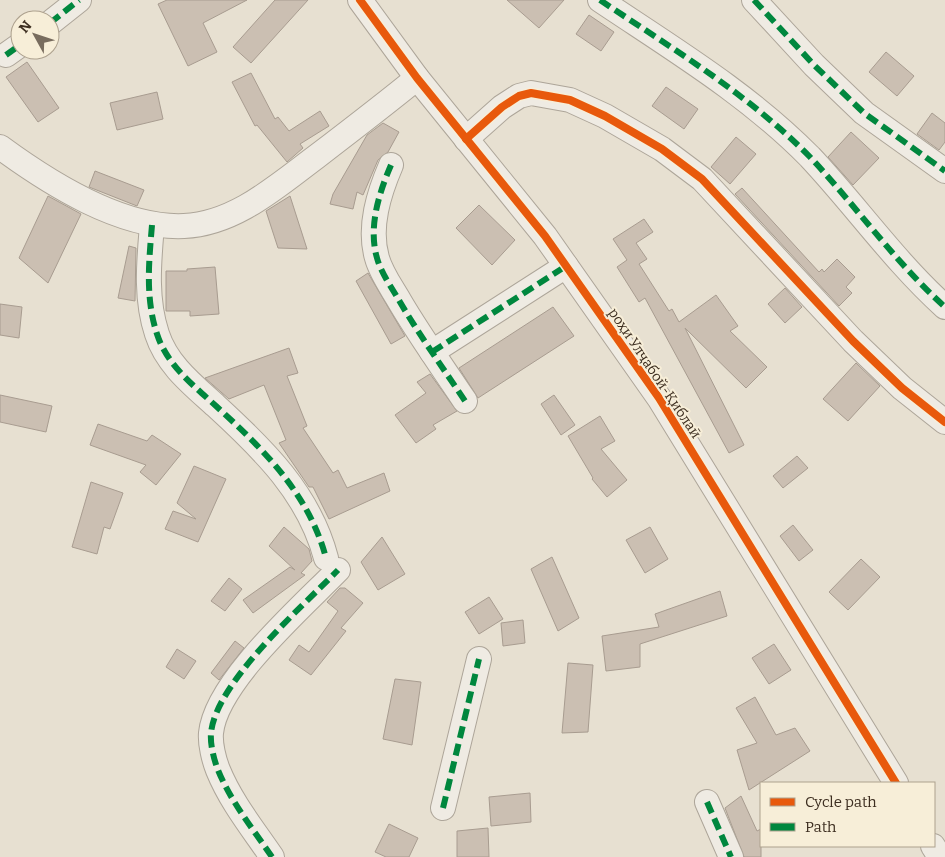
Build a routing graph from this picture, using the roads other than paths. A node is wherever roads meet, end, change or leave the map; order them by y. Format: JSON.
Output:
{"nodes":[{"id":1,"x":79,"y":0,"type":"edge"},
{"id":2,"x":360,"y":0,"type":"edge"},
{"id":3,"x":600,"y":0,"type":"edge"},
{"id":4,"x":754,"y":0,"type":"edge"},
{"id":5,"x":60,"y":15,"type":"edge"},
{"id":6,"x":418,"y":78,"type":"junction"},
{"id":7,"x":466,"y":139,"type":"junction"},
{"id":8,"x":0,"y":147,"type":"edge"},
{"id":9,"x":391,"y":165,"type":"dead end"},
{"id":10,"x":945,"y":171,"type":"edge"},
{"id":11,"x":152,"y":224,"type":"junction"},
{"id":12,"x":566,"y":266,"type":"junction"},
{"id":13,"x":945,"y":307,"type":"edge"},
{"id":14,"x":432,"y":352,"type":"junction"},
{"id":15,"x":465,"y":401,"type":"dead end"},
{"id":16,"x":945,"y":422,"type":"edge"},
{"id":17,"x":478,"y":659,"type":"dead end"},
{"id":18,"x":895,"y":782,"type":"edge"},
{"id":19,"x":707,"y":802,"type":"dead end"},
{"id":20,"x":443,"y":808,"type":"dead end"},
{"id":21,"x":272,"y":857,"type":"edge"},
{"id":22,"x":731,"y":857,"type":"edge"}],
"edges":[{"from":1,"to":5,"type":"street"},
{"from":2,"to":6,"type":"street","name":"роҳи Улҷабой-Қиблаӣ"},
{"from":3,"to":13,"type":"street"},
{"from":4,"to":10,"type":"street"},
{"from":6,"to":7,"type":"street","name":"роҳи Улҷабой-Қиблаӣ"},
{"from":6,"to":11,"type":"street"},
{"from":7,"to":12,"type":"street","name":"роҳи Улҷабой-Қиблаӣ"},
{"from":7,"to":16,"type":"street"},
{"from":8,"to":11,"type":"street"},
{"from":9,"to":14,"type":"street"},
{"from":11,"to":21,"type":"street"},
{"from":12,"to":14,"type":"street"},
{"from":12,"to":18,"type":"street","name":"роҳи Улҷабой-Қиблаӣ"},
{"from":14,"to":15,"type":"street"},
{"from":17,"to":20,"type":"street"},
{"from":19,"to":22,"type":"street"}]}
